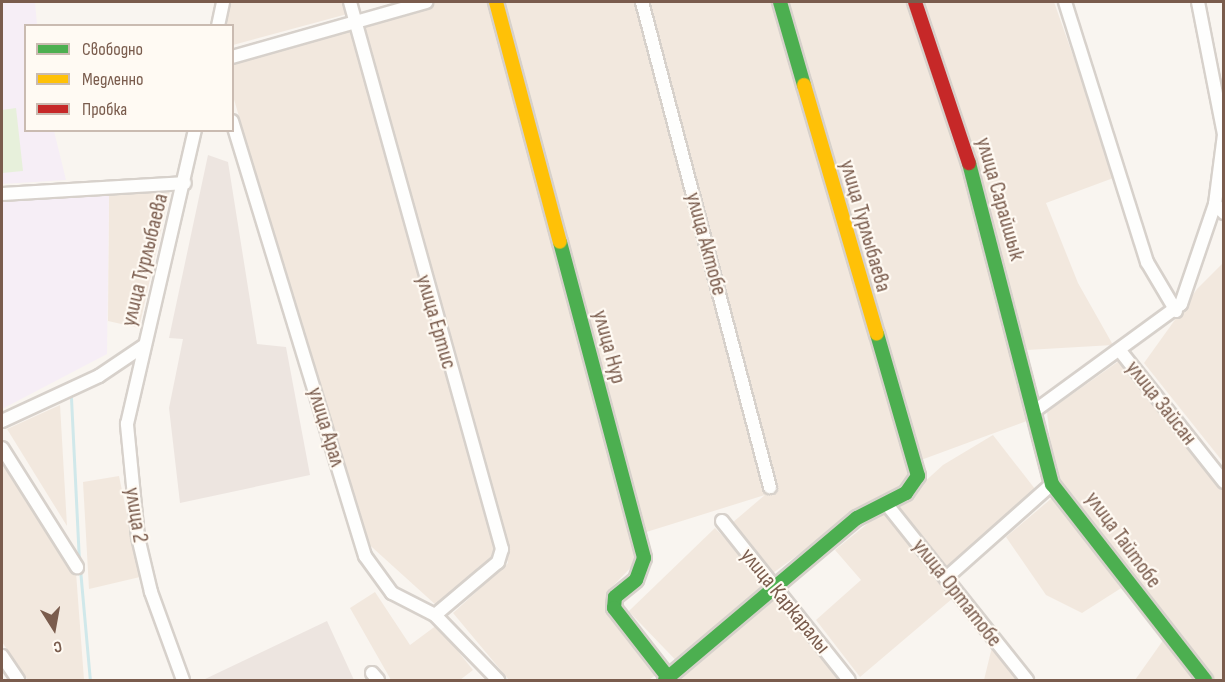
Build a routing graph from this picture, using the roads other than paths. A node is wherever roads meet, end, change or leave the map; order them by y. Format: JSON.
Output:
{"nodes":[{"id":1,"x":223,"y":2,"type":"edge"},
{"id":2,"x":350,"y":2,"type":"edge"},
{"id":3,"x":426,"y":2,"type":"edge"},
{"id":4,"x":496,"y":2,"type":"edge"},
{"id":5,"x":642,"y":2,"type":"edge"},
{"id":6,"x":780,"y":2,"type":"edge"},
{"id":7,"x":915,"y":2,"type":"edge"},
{"id":8,"x":1065,"y":2,"type":"edge"},
{"id":9,"x":1198,"y":2,"type":"edge"},
{"id":10,"x":218,"y":24,"type":"edge"},
{"id":11,"x":355,"y":24,"type":"junction"},
{"id":12,"x":234,"y":56,"type":"edge"},
{"id":13,"x":234,"y":128,"type":"edge"},
{"id":14,"x":195,"y":132,"type":"edge"},
{"id":15,"x":1224,"y":135,"type":"edge"},
{"id":16,"x":185,"y":183,"type":"junction"},
{"id":17,"x":2,"y":194,"type":"edge"},
{"id":18,"x":1219,"y":209,"type":"edge"},
{"id":19,"x":1176,"y":311,"type":"junction"},
{"id":20,"x":146,"y":345,"type":"junction"},
{"id":21,"x":1120,"y":352,"type":"junction"},
{"id":22,"x":1034,"y":412,"type":"junction"},
{"id":23,"x":2,"y":422,"type":"edge"},
{"id":24,"x":2,"y":447,"type":"edge"},
{"id":25,"x":1224,"y":482,"type":"edge"},
{"id":26,"x":1052,"y":484,"type":"junction"},
{"id":27,"x":770,"y":488,"type":"dead end"},
{"id":28,"x":888,"y":506,"type":"junction"},
{"id":29,"x":722,"y":521,"type":"dead end"},
{"id":30,"x":77,"y":567,"type":"dead end"},
{"id":31,"x":946,"y":578,"type":"junction"},
{"id":32,"x":775,"y":588,"type":"junction"},
{"id":33,"x":435,"y":615,"type":"junction"},
{"id":34,"x":2,"y":656,"type":"edge"},
{"id":35,"x":668,"y":680,"type":"edge"},
{"id":36,"x":18,"y":681,"type":"edge"},
{"id":37,"x":183,"y":681,"type":"edge"},
{"id":38,"x":498,"y":681,"type":"edge"},
{"id":39,"x":849,"y":681,"type":"edge"},
{"id":40,"x":1027,"y":681,"type":"edge"},
{"id":41,"x":1205,"y":681,"type":"edge"}],
"edges":[{"from":1,"to":10,"type":"street"},
{"from":2,"to":11,"type":"street","name":"улица Ертис"},
{"from":3,"to":11,"type":"street"},
{"from":4,"to":35,"type":"street","name":"улица Нур"},
{"from":5,"to":27,"type":"street","name":"улица Актобе"},
{"from":6,"to":28,"type":"street","name":"улица Турлыбаева"},
{"from":7,"to":22,"type":"street","name":"улица Сарайшык"},
{"from":8,"to":19,"type":"street"},
{"from":9,"to":15,"type":"street"},
{"from":11,"to":12,"type":"street"},
{"from":11,"to":33,"type":"street","name":"улица Ертис"},
{"from":13,"to":33,"type":"street","name":"улица Арал"},
{"from":14,"to":16,"type":"street","name":"улица Турлыбаева"},
{"from":15,"to":18,"type":"street"},
{"from":16,"to":17,"type":"street"},
{"from":16,"to":20,"type":"street","name":"улица Турлыбаева"},
{"from":18,"to":19,"type":"street"},
{"from":19,"to":21,"type":"street"},
{"from":20,"to":23,"type":"street","name":"улица Турлыбаева"},
{"from":20,"to":37,"type":"street","name":"улица 2"},
{"from":21,"to":22,"type":"street"},
{"from":21,"to":25,"type":"street","name":"улица Зайсан"},
{"from":22,"to":26,"type":"street","name":"улица Тайтобе"},
{"from":24,"to":30,"type":"street"},
{"from":26,"to":31,"type":"street"},
{"from":26,"to":41,"type":"street","name":"улица Тайтобе"},
{"from":28,"to":31,"type":"street","name":"улица Ортатобе"},
{"from":28,"to":32,"type":"street"},
{"from":29,"to":32,"type":"street","name":"улица Каркаралы"},
{"from":31,"to":40,"type":"street","name":"улица Ортатобе"},
{"from":32,"to":35,"type":"street"},
{"from":32,"to":39,"type":"street","name":"улица Каркаралы"},
{"from":33,"to":38,"type":"street","name":"улица Арал"},
{"from":34,"to":36,"type":"street"}]}
